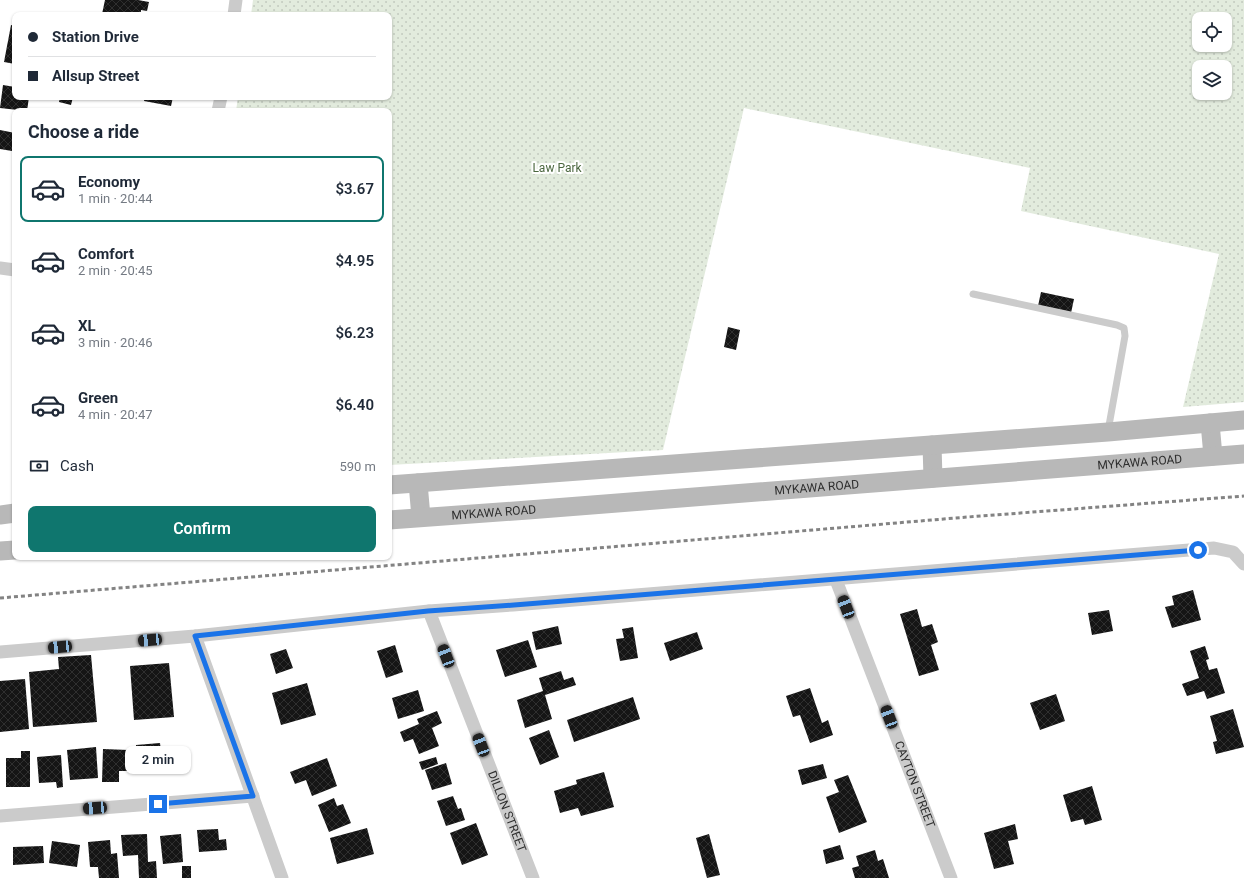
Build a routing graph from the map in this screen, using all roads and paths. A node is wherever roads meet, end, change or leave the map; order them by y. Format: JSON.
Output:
{"nodes":[{"id":1,"x":236,"y":0,"type":"edge"},
{"id":2,"x":234,"y":12,"type":"edge"},
{"id":3,"x":0,"y":268,"type":"edge"},
{"id":4,"x":12,"y":270,"type":"edge"},
{"id":5,"x":973,"y":294,"type":"dead end"},
{"id":6,"x":1244,"y":420,"type":"edge"},
{"id":7,"x":1210,"y":423,"type":"junction"},
{"id":8,"x":1108,"y":432,"type":"junction"},
{"id":9,"x":932,"y":445,"type":"junction"},
{"id":10,"x":1244,"y":454,"type":"edge"},
{"id":11,"x":1213,"y":456,"type":"junction"},
{"id":12,"x":933,"y":478,"type":"junction"},
{"id":13,"x":418,"y":483,"type":"junction"},
{"id":14,"x":392,"y":485,"type":"edge"},
{"id":15,"x":12,"y":513,"type":"edge"},
{"id":16,"x":0,"y":515,"type":"edge"},
{"id":17,"x":421,"y":517,"type":"junction"},
{"id":18,"x":392,"y":520,"type":"edge"},
{"id":19,"x":12,"y":550,"type":"edge"},
{"id":20,"x":0,"y":551,"type":"edge"},
{"id":21,"x":1241,"y":561,"type":"edge"},
{"id":22,"x":836,"y":580,"type":"junction"},
{"id":23,"x":428,"y":611,"type":"junction"},
{"id":24,"x":195,"y":636,"type":"junction"},
{"id":25,"x":0,"y":652,"type":"edge"},
{"id":26,"x":253,"y":796,"type":"junction"},
{"id":27,"x":0,"y":816,"type":"edge"},
{"id":28,"x":282,"y":878,"type":"edge"},
{"id":29,"x":533,"y":878,"type":"edge"},
{"id":30,"x":951,"y":878,"type":"edge"}],
"edges":[{"from":1,"to":2,"type":"street"},
{"from":3,"to":4,"type":"street"},
{"from":5,"to":8,"type":"lane"},
{"from":6,"to":7,"type":"main road"},
{"from":7,"to":8,"type":"main road"},
{"from":7,"to":11,"type":"main road"},
{"from":8,"to":9,"type":"main road"},
{"from":9,"to":12,"type":"main road"},
{"from":9,"to":13,"type":"main road"},
{"from":10,"to":11,"type":"main road","name":"MYKAWA ROAD"},
{"from":11,"to":12,"type":"main road","name":"MYKAWA ROAD"},
{"from":12,"to":17,"type":"main road","name":"MYKAWA ROAD"},
{"from":13,"to":14,"type":"main road"},
{"from":13,"to":17,"type":"main road"},
{"from":15,"to":16,"type":"main road"},
{"from":17,"to":18,"type":"main road","name":"MYKAWA ROAD"},
{"from":19,"to":20,"type":"main road"},
{"from":21,"to":22,"type":"street"},
{"from":22,"to":23,"type":"street"},
{"from":22,"to":30,"type":"street","name":"CAYTON STREET"},
{"from":23,"to":24,"type":"street"},
{"from":23,"to":29,"type":"street","name":"DILLON STREET"},
{"from":24,"to":25,"type":"street"},
{"from":24,"to":26,"type":"street"},
{"from":26,"to":27,"type":"street"},
{"from":26,"to":28,"type":"street"}]}
